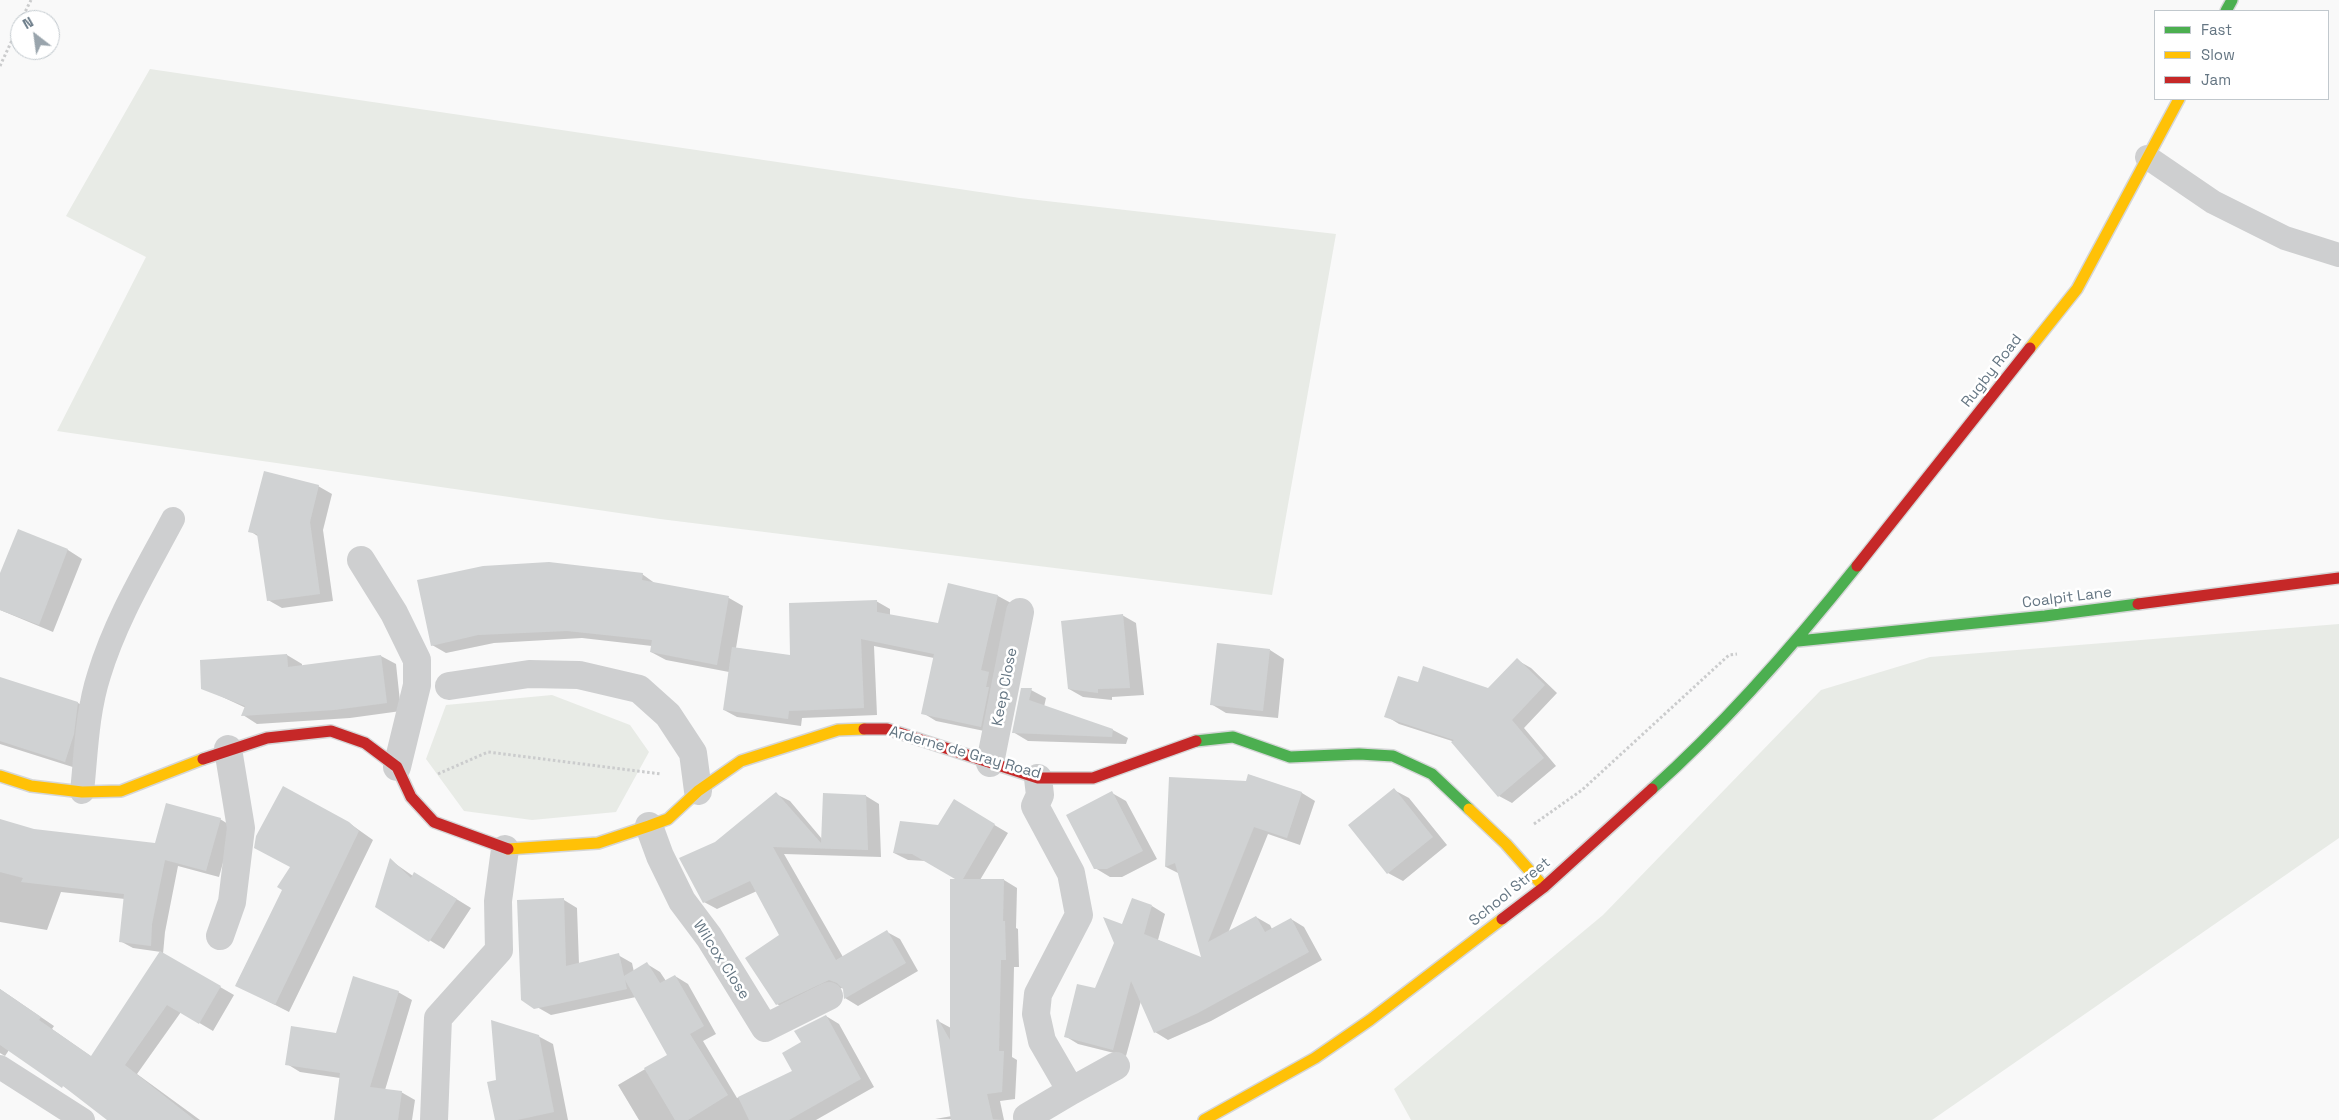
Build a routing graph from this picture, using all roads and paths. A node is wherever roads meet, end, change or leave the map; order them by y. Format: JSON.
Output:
{"nodes":[{"id":1,"x":10,"y":45,"type":"edge"},
{"id":2,"x":0,"y":66,"type":"edge"},
{"id":3,"x":2178,"y":100,"type":"edge"},
{"id":4,"x":2148,"y":157,"type":"junction"},
{"id":5,"x":2339,"y":255,"type":"edge"},
{"id":6,"x":173,"y":519,"type":"dead end"},
{"id":7,"x":361,"y":560,"type":"dead end"},
{"id":8,"x":2339,"y":578,"type":"edge"},
{"id":9,"x":1020,"y":612,"type":"dead end"},
{"id":10,"x":1798,"y":641,"type":"junction"},
{"id":11,"x":1746,"y":652,"type":"dead end"},
{"id":12,"x":449,"y":686,"type":"dead end"},
{"id":13,"x":228,"y":749,"type":"junction"},
{"id":14,"x":693,"y":753,"type":"junction"},
{"id":15,"x":990,"y":763,"type":"junction"},
{"id":16,"x":398,"y":767,"type":"junction"},
{"id":17,"x":0,"y":776,"type":"edge"},
{"id":18,"x":1038,"y":778,"type":"junction"},
{"id":19,"x":698,"y":791,"type":"junction"},
{"id":20,"x":82,"y":792,"type":"junction"},
{"id":21,"x":650,"y":826,"type":"junction"},
{"id":22,"x":1506,"y":844,"type":"junction"},
{"id":23,"x":505,"y":849,"type":"junction"},
{"id":24,"x":1544,"y":887,"type":"junction"},
{"id":25,"x":220,"y":936,"type":"dead end"},
{"id":26,"x":829,"y":996,"type":"dead end"},
{"id":27,"x":1116,"y":1066,"type":"dead end"},
{"id":28,"x":0,"y":1067,"type":"edge"},
{"id":29,"x":1071,"y":1091,"type":"junction"},
{"id":30,"x":1027,"y":1118,"type":"dead end"},
{"id":31,"x":1207,"y":1119,"type":"edge"},
{"id":32,"x":83,"y":1120,"type":"edge"},
{"id":33,"x":434,"y":1120,"type":"edge"}],
"edges":[{"from":1,"to":2,"type":"path"},
{"from":3,"to":4,"type":"street","name":"Rugby Road"},
{"from":4,"to":5,"type":"lane"},
{"from":4,"to":10,"type":"street","name":"Rugby Road"},
{"from":6,"to":20,"type":"lane"},
{"from":7,"to":16,"type":"street"},
{"from":8,"to":10,"type":"street","name":"Coalpit Lane"},
{"from":9,"to":15,"type":"street","name":"Keep Close"},
{"from":10,"to":24,"type":"street","name":"School Street"},
{"from":11,"to":22,"type":"path"},
{"from":12,"to":14,"type":"street"},
{"from":13,"to":16,"type":"street"},
{"from":13,"to":20,"type":"street"},
{"from":13,"to":25,"type":"street"},
{"from":14,"to":16,"type":"path"},
{"from":14,"to":19,"type":"street"},
{"from":15,"to":18,"type":"street","name":"Arderne de Gray Road"},
{"from":15,"to":19,"type":"street","name":"Arderne de Gray Road"},
{"from":16,"to":23,"type":"street","name":"Arderne de Gray Road"},
{"from":17,"to":20,"type":"street"},
{"from":18,"to":22,"type":"street","name":"Arderne de Gray Road"},
{"from":18,"to":29,"type":"street"},
{"from":19,"to":21,"type":"street","name":"Arderne de Gray Road"},
{"from":21,"to":23,"type":"street","name":"Arderne de Gray Road"},
{"from":21,"to":26,"type":"street","name":"Wilcox Close"},
{"from":22,"to":24,"type":"street","name":"Arderne de Gray Road"},
{"from":23,"to":33,"type":"street"},
{"from":24,"to":31,"type":"street","name":"School Street"},
{"from":27,"to":29,"type":"street"},
{"from":28,"to":32,"type":"lane"},
{"from":29,"to":30,"type":"street"}]}
